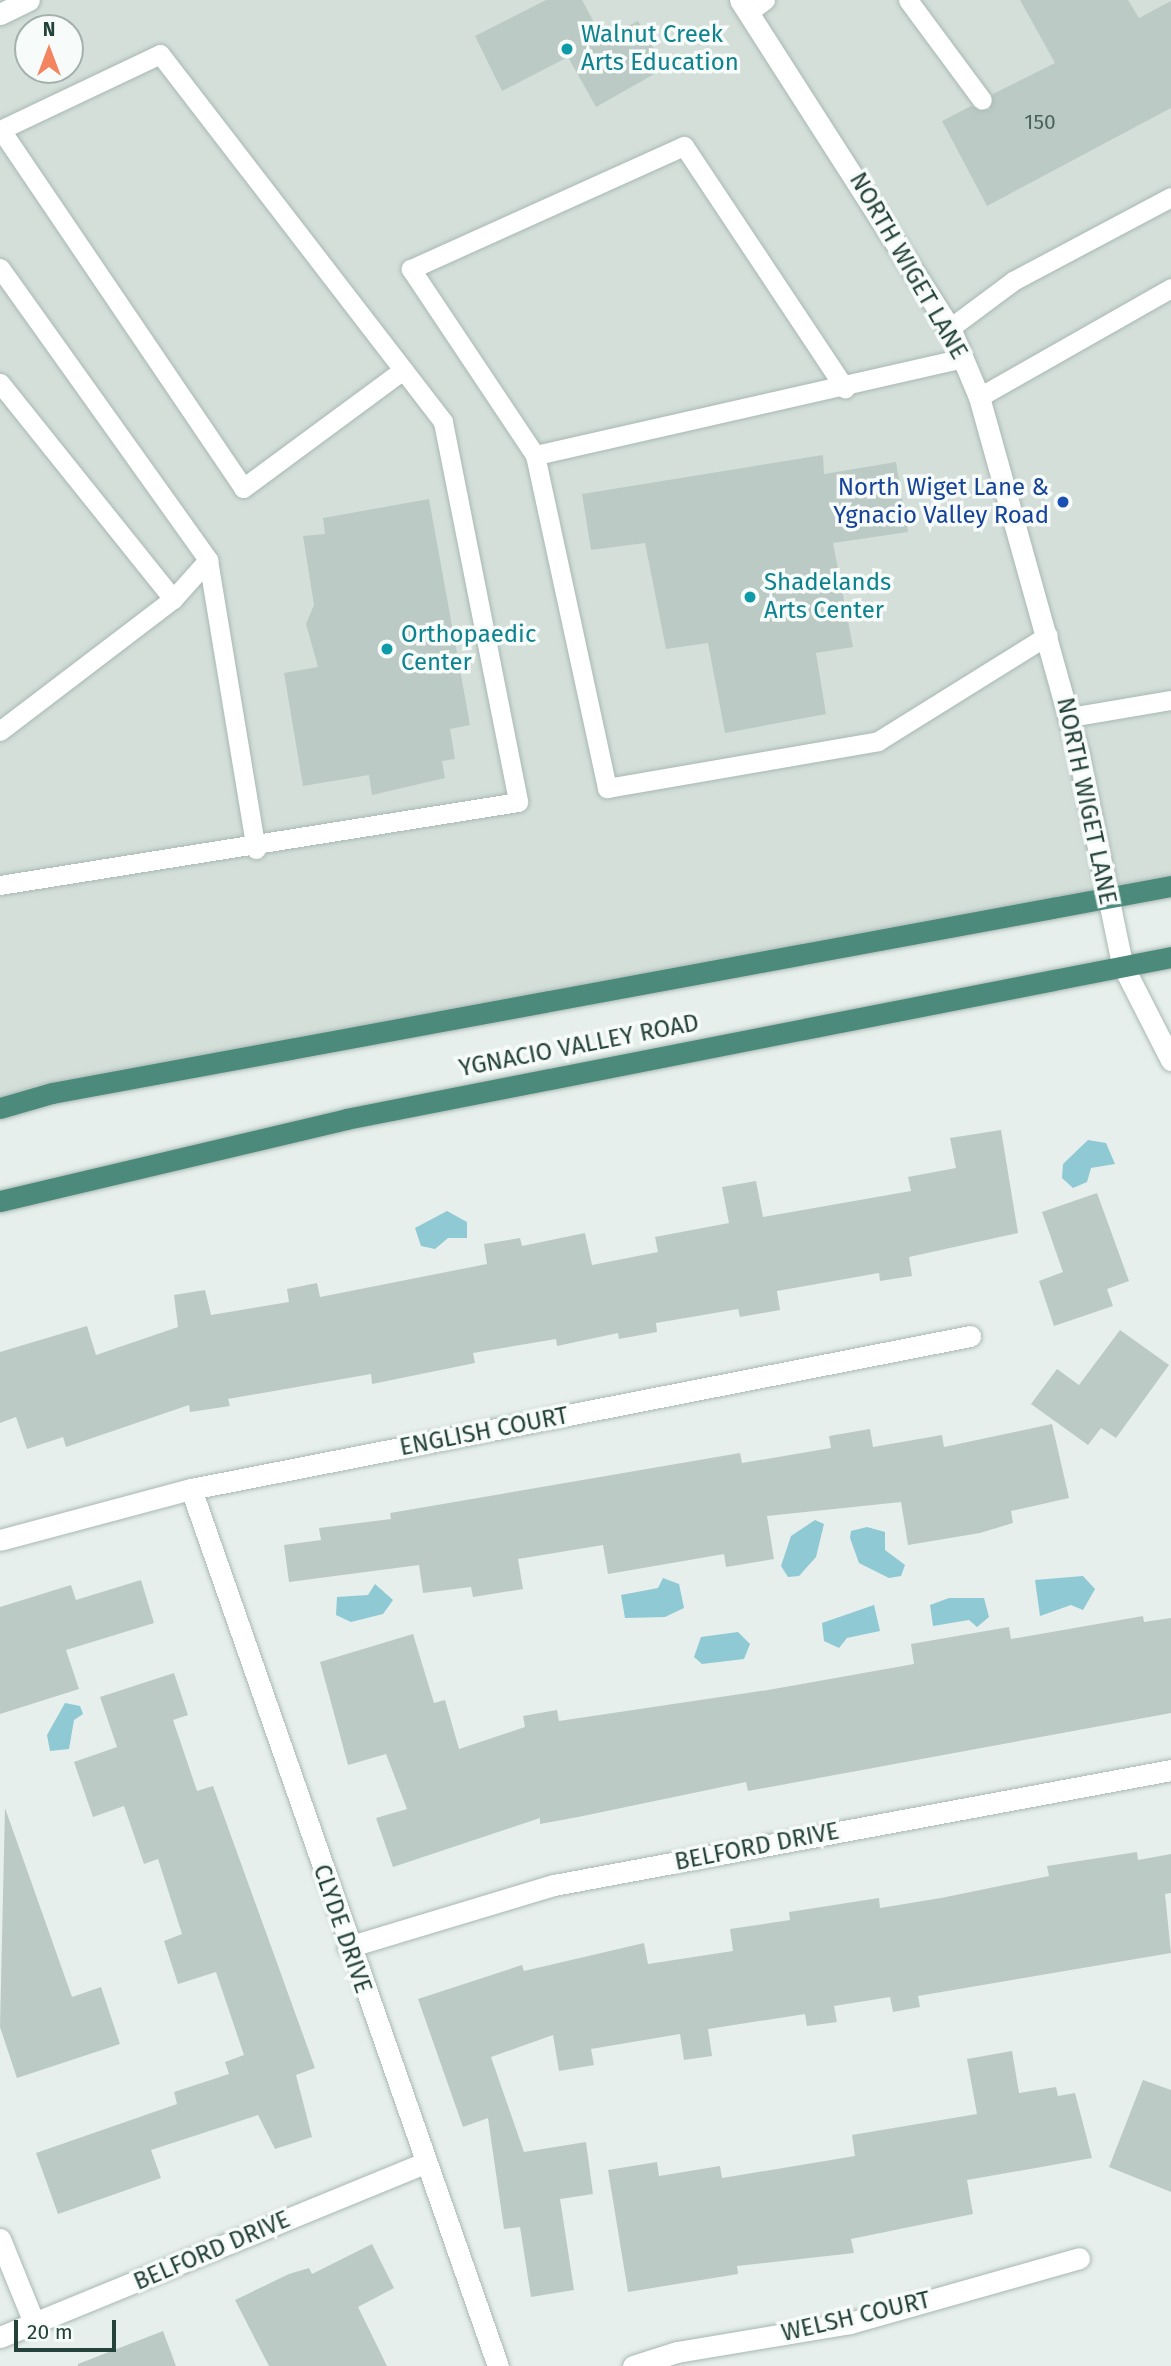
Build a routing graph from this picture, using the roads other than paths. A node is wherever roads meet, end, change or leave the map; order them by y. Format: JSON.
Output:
{"nodes":[{"id":1,"x":29,"y":0,"type":"edge"},
{"id":2,"x":908,"y":0,"type":"edge"},
{"id":3,"x":751,"y":4,"type":"edge"},
{"id":4,"x":0,"y":14,"type":"edge"},
{"id":5,"x":982,"y":100,"type":"dead end"},
{"id":6,"x":1,"y":130,"type":"edge"},
{"id":7,"x":1171,"y":197,"type":"edge"},
{"id":8,"x":0,"y":268,"type":"edge"},
{"id":9,"x":1171,"y":288,"type":"edge"},
{"id":10,"x":950,"y":328,"type":"junction"},
{"id":11,"x":963,"y":358,"type":"junction"},
{"id":12,"x":403,"y":370,"type":"junction"},
{"id":13,"x":0,"y":383,"type":"edge"},
{"id":14,"x":845,"y":388,"type":"junction"},
{"id":15,"x":979,"y":397,"type":"junction"},
{"id":16,"x":535,"y":455,"type":"junction"},
{"id":17,"x":208,"y":559,"type":"junction"},
{"id":18,"x":173,"y":598,"type":"junction"},
{"id":19,"x":1048,"y":635,"type":"junction"},
{"id":20,"x":1171,"y":700,"type":"edge"},
{"id":21,"x":1070,"y":717,"type":"junction"},
{"id":22,"x":0,"y":732,"type":"edge"},
{"id":23,"x":256,"y":849,"type":"junction"},
{"id":24,"x":0,"y":885,"type":"edge"},
{"id":25,"x":1171,"y":886,"type":"edge"},
{"id":26,"x":1106,"y":898,"type":"junction"},
{"id":27,"x":1171,"y":957,"type":"edge"},
{"id":28,"x":1122,"y":964,"type":"junction"},
{"id":29,"x":1171,"y":1060,"type":"edge"},
{"id":30,"x":0,"y":1108,"type":"edge"},
{"id":31,"x":0,"y":1201,"type":"edge"},
{"id":32,"x":970,"y":1336,"type":"dead end"},
{"id":33,"x":191,"y":1489,"type":"junction"},
{"id":34,"x":0,"y":1539,"type":"edge"},
{"id":35,"x":1171,"y":1770,"type":"edge"},
{"id":36,"x":348,"y":1947,"type":"junction"},
{"id":37,"x":424,"y":2163,"type":"junction"},
{"id":38,"x":0,"y":2239,"type":"edge"},
{"id":39,"x":1079,"y":2259,"type":"dead end"},
{"id":40,"x":35,"y":2325,"type":"junction"},
{"id":41,"x":0,"y":2337,"type":"edge"},
{"id":42,"x":498,"y":2366,"type":"edge"},
{"id":43,"x":633,"y":2366,"type":"edge"}],
"edges":[{"from":1,"to":4,"type":"street"},
{"from":2,"to":5,"type":"lane"},
{"from":3,"to":10,"type":"street","name":"NORTH WIGET LANE"},
{"from":6,"to":12,"type":"lane"},
{"from":6,"to":12,"type":"lane"},
{"from":7,"to":10,"type":"lane"},
{"from":8,"to":17,"type":"lane"},
{"from":9,"to":15,"type":"lane"},
{"from":10,"to":11,"type":"street","name":"NORTH WIGET LANE"},
{"from":11,"to":14,"type":"lane"},
{"from":11,"to":15,"type":"street","name":"NORTH WIGET LANE"},
{"from":12,"to":23,"type":"lane"},
{"from":13,"to":18,"type":"lane"},
{"from":14,"to":16,"type":"lane"},
{"from":14,"to":16,"type":"lane"},
{"from":15,"to":19,"type":"street","name":"NORTH WIGET LANE"},
{"from":16,"to":19,"type":"lane"},
{"from":17,"to":18,"type":"lane"},
{"from":17,"to":23,"type":"lane"},
{"from":18,"to":22,"type":"lane"},
{"from":19,"to":21,"type":"street","name":"NORTH WIGET LANE"},
{"from":20,"to":21,"type":"lane"},
{"from":21,"to":26,"type":"street","name":"NORTH WIGET LANE"},
{"from":23,"to":24,"type":"lane"},
{"from":25,"to":26,"type":"highway","name":"YGNACIO VALLEY ROAD"},
{"from":26,"to":28,"type":"street","name":"NORTH WIGET LANE"},
{"from":26,"to":30,"type":"highway","name":"YGNACIO VALLEY ROAD"},
{"from":27,"to":28,"type":"highway","name":"YGNACIO VALLEY ROAD"},
{"from":28,"to":29,"type":"street","name":"NORTH WIGET LANE"},
{"from":28,"to":31,"type":"highway","name":"YGNACIO VALLEY ROAD"},
{"from":32,"to":33,"type":"street","name":"ENGLISH COURT"},
{"from":33,"to":34,"type":"street","name":"ENGLISH COURT"},
{"from":33,"to":36,"type":"street","name":"CLYDE DRIVE"},
{"from":35,"to":36,"type":"street","name":"BELFORD DRIVE"},
{"from":36,"to":37,"type":"street","name":"CLYDE DRIVE"},
{"from":37,"to":40,"type":"street","name":"BELFORD DRIVE"},
{"from":37,"to":42,"type":"street","name":"CLYDE DRIVE"},
{"from":38,"to":40,"type":"street"},
{"from":39,"to":43,"type":"street","name":"WELSH COURT"},
{"from":40,"to":41,"type":"street","name":"BELFORD DRIVE"}]}
